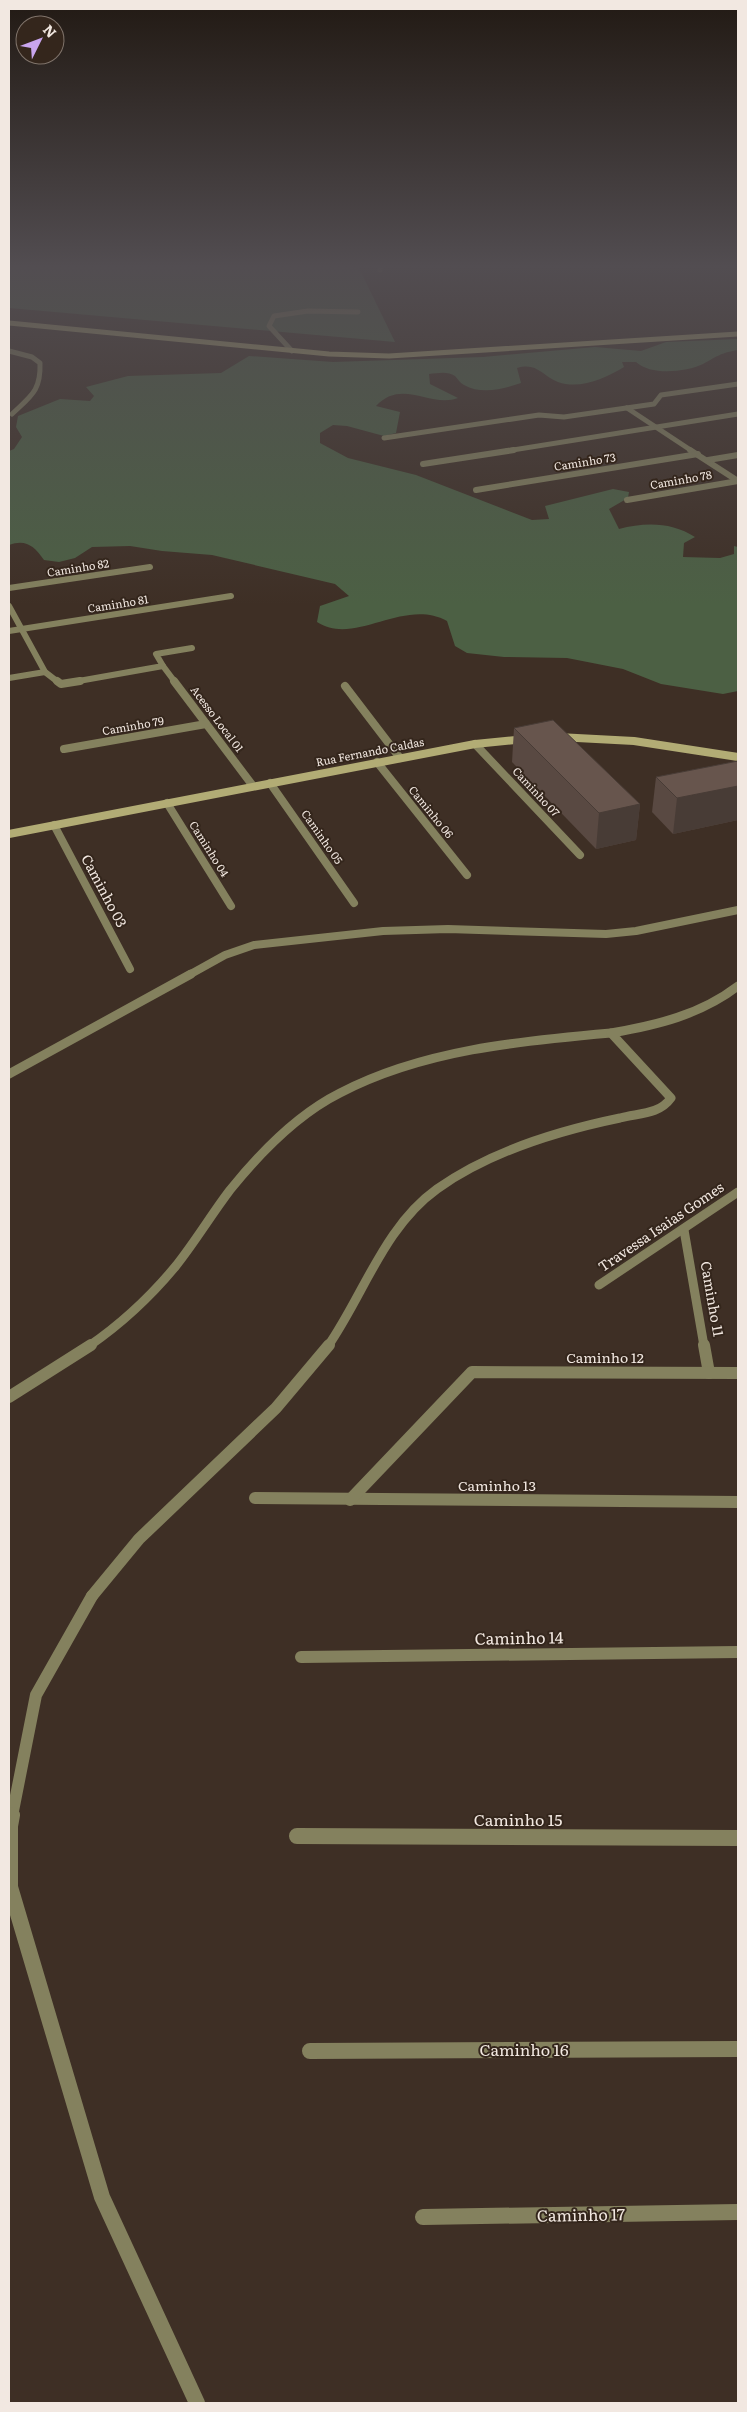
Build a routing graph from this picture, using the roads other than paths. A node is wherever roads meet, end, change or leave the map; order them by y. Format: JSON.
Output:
{"nodes":[{"id":1,"x":41,"y":381,"type":"edge"},
{"id":2,"x":738,"y":384,"type":"edge"},
{"id":3,"x":626,"y":408,"type":"junction"},
{"id":4,"x":12,"y":414,"type":"dead end"},
{"id":5,"x":738,"y":414,"type":"edge"},
{"id":6,"x":656,"y":427,"type":"junction"},
{"id":7,"x":384,"y":438,"type":"dead end"},
{"id":8,"x":698,"y":454,"type":"junction"},
{"id":9,"x":738,"y":455,"type":"edge"},
{"id":10,"x":708,"y":460,"type":"junction"},
{"id":11,"x":423,"y":464,"type":"dead end"},
{"id":12,"x":738,"y":481,"type":"edge"},
{"id":13,"x":476,"y":490,"type":"dead end"},
{"id":14,"x":627,"y":500,"type":"dead end"},
{"id":15,"x":150,"y":567,"type":"dead end"},
{"id":16,"x":9,"y":588,"type":"edge"},
{"id":17,"x":231,"y":596,"type":"dead end"},
{"id":18,"x":9,"y":606,"type":"edge"},
{"id":19,"x":21,"y":629,"type":"junction"},
{"id":20,"x":9,"y":631,"type":"edge"},
{"id":21,"x":192,"y":648,"type":"dead end"},
{"id":22,"x":163,"y":666,"type":"junction"},
{"id":23,"x":46,"y":672,"type":"junction"},
{"id":24,"x":9,"y":678,"type":"edge"},
{"id":25,"x":344,"y":686,"type":"dead end"},
{"id":26,"x":206,"y":724,"type":"junction"},
{"id":27,"x":552,"y":737,"type":"edge"},
{"id":28,"x":532,"y":738,"type":"edge"},
{"id":29,"x":475,"y":744,"type":"junction"},
{"id":30,"x":64,"y":749,"type":"dead end"},
{"id":31,"x":738,"y":757,"type":"edge"},
{"id":32,"x":400,"y":758,"type":"junction"},
{"id":33,"x":376,"y":762,"type":"junction"},
{"id":34,"x":270,"y":783,"type":"junction"},
{"id":35,"x":253,"y":786,"type":"junction"},
{"id":36,"x":167,"y":803,"type":"junction"},
{"id":37,"x":54,"y":825,"type":"junction"},
{"id":38,"x":9,"y":834,"type":"edge"},
{"id":39,"x":580,"y":855,"type":"dead end"},
{"id":40,"x":467,"y":875,"type":"dead end"},
{"id":41,"x":354,"y":903,"type":"dead end"},
{"id":42,"x":231,"y":906,"type":"dead end"},
{"id":43,"x":738,"y":910,"type":"edge"},
{"id":44,"x":130,"y":969,"type":"dead end"},
{"id":45,"x":738,"y":986,"type":"edge"},
{"id":46,"x":611,"y":1033,"type":"junction"},
{"id":47,"x":9,"y":1074,"type":"edge"},
{"id":48,"x":738,"y":1192,"type":"edge"},
{"id":49,"x":684,"y":1230,"type":"junction"},
{"id":50,"x":598,"y":1285,"type":"dead end"},
{"id":51,"x":709,"y":1373,"type":"junction"},
{"id":52,"x":738,"y":1373,"type":"edge"},
{"id":53,"x":9,"y":1397,"type":"edge"},
{"id":54,"x":255,"y":1498,"type":"dead end"},
{"id":55,"x":350,"y":1500,"type":"junction"},
{"id":56,"x":738,"y":1502,"type":"edge"},
{"id":57,"x":738,"y":1652,"type":"edge"},
{"id":58,"x":301,"y":1657,"type":"dead end"},
{"id":59,"x":297,"y":1836,"type":"dead end"},
{"id":60,"x":738,"y":1838,"type":"edge"},
{"id":61,"x":738,"y":2049,"type":"edge"},
{"id":62,"x":310,"y":2051,"type":"dead end"},
{"id":63,"x":738,"y":2212,"type":"edge"},
{"id":64,"x":423,"y":2217,"type":"dead end"},
{"id":65,"x":197,"y":2403,"type":"edge"}],
"edges":[{"from":1,"to":4,"type":"street"},
{"from":2,"to":3,"type":"street"},
{"from":3,"to":6,"type":"street"},
{"from":3,"to":7,"type":"street"},
{"from":5,"to":6,"type":"street"},
{"from":6,"to":8,"type":"street"},
{"from":6,"to":11,"type":"street"},
{"from":8,"to":10,"type":"street"},
{"from":8,"to":13,"type":"street","name":"Caminho 73"},
{"from":9,"to":10,"type":"street"},
{"from":10,"to":12,"type":"street"},
{"from":12,"to":14,"type":"street","name":"Caminho 78"},
{"from":15,"to":16,"type":"street","name":"Caminho 82"},
{"from":17,"to":19,"type":"street","name":"Caminho 81"},
{"from":18,"to":19,"type":"street"},
{"from":19,"to":20,"type":"street","name":"Caminho 81"},
{"from":19,"to":23,"type":"street"},
{"from":21,"to":22,"type":"street"},
{"from":22,"to":23,"type":"street"},
{"from":22,"to":26,"type":"street","name":"Acesso Local 01"},
{"from":23,"to":24,"type":"street"},
{"from":25,"to":32,"type":"street"},
{"from":26,"to":30,"type":"street","name":"Caminho 79"},
{"from":26,"to":35,"type":"street","name":"Acesso Local 01"},
{"from":27,"to":31,"type":"main road"},
{"from":28,"to":29,"type":"main road","name":"Rua Fernando Caldas"},
{"from":29,"to":32,"type":"main road","name":"Rua Fernando Caldas"},
{"from":29,"to":39,"type":"street","name":"Caminho 07"},
{"from":32,"to":33,"type":"main road","name":"Rua Fernando Caldas"},
{"from":33,"to":34,"type":"main road","name":"Rua Fernando Caldas"},
{"from":33,"to":40,"type":"street","name":"Caminho 06"},
{"from":34,"to":35,"type":"main road","name":"Rua Fernando Caldas"},
{"from":34,"to":41,"type":"street","name":"Caminho 05"},
{"from":35,"to":36,"type":"main road","name":"Rua Fernando Caldas"},
{"from":36,"to":37,"type":"main road","name":"Rua Fernando Caldas"},
{"from":36,"to":42,"type":"street","name":"Caminho 04"},
{"from":37,"to":38,"type":"main road","name":"Rua Fernando Caldas"},
{"from":37,"to":44,"type":"street","name":"Caminho 03"},
{"from":43,"to":47,"type":"street"},
{"from":45,"to":46,"type":"street"},
{"from":46,"to":53,"type":"street"},
{"from":46,"to":65,"type":"street"},
{"from":48,"to":49,"type":"street","name":"Travessa Isaias Gomes"},
{"from":49,"to":50,"type":"street","name":"Travessa Isaias Gomes"},
{"from":49,"to":51,"type":"street","name":"Caminho 11"},
{"from":51,"to":52,"type":"street","name":"Caminho 12"},
{"from":51,"to":55,"type":"street","name":"Caminho 12"},
{"from":54,"to":55,"type":"street","name":"Caminho 13"},
{"from":55,"to":56,"type":"street","name":"Caminho 13"},
{"from":57,"to":58,"type":"street","name":"Caminho 14"},
{"from":59,"to":60,"type":"street","name":"Caminho 15"},
{"from":61,"to":62,"type":"street","name":"Caminho 16"},
{"from":63,"to":64,"type":"street","name":"Caminho 17"}]}
